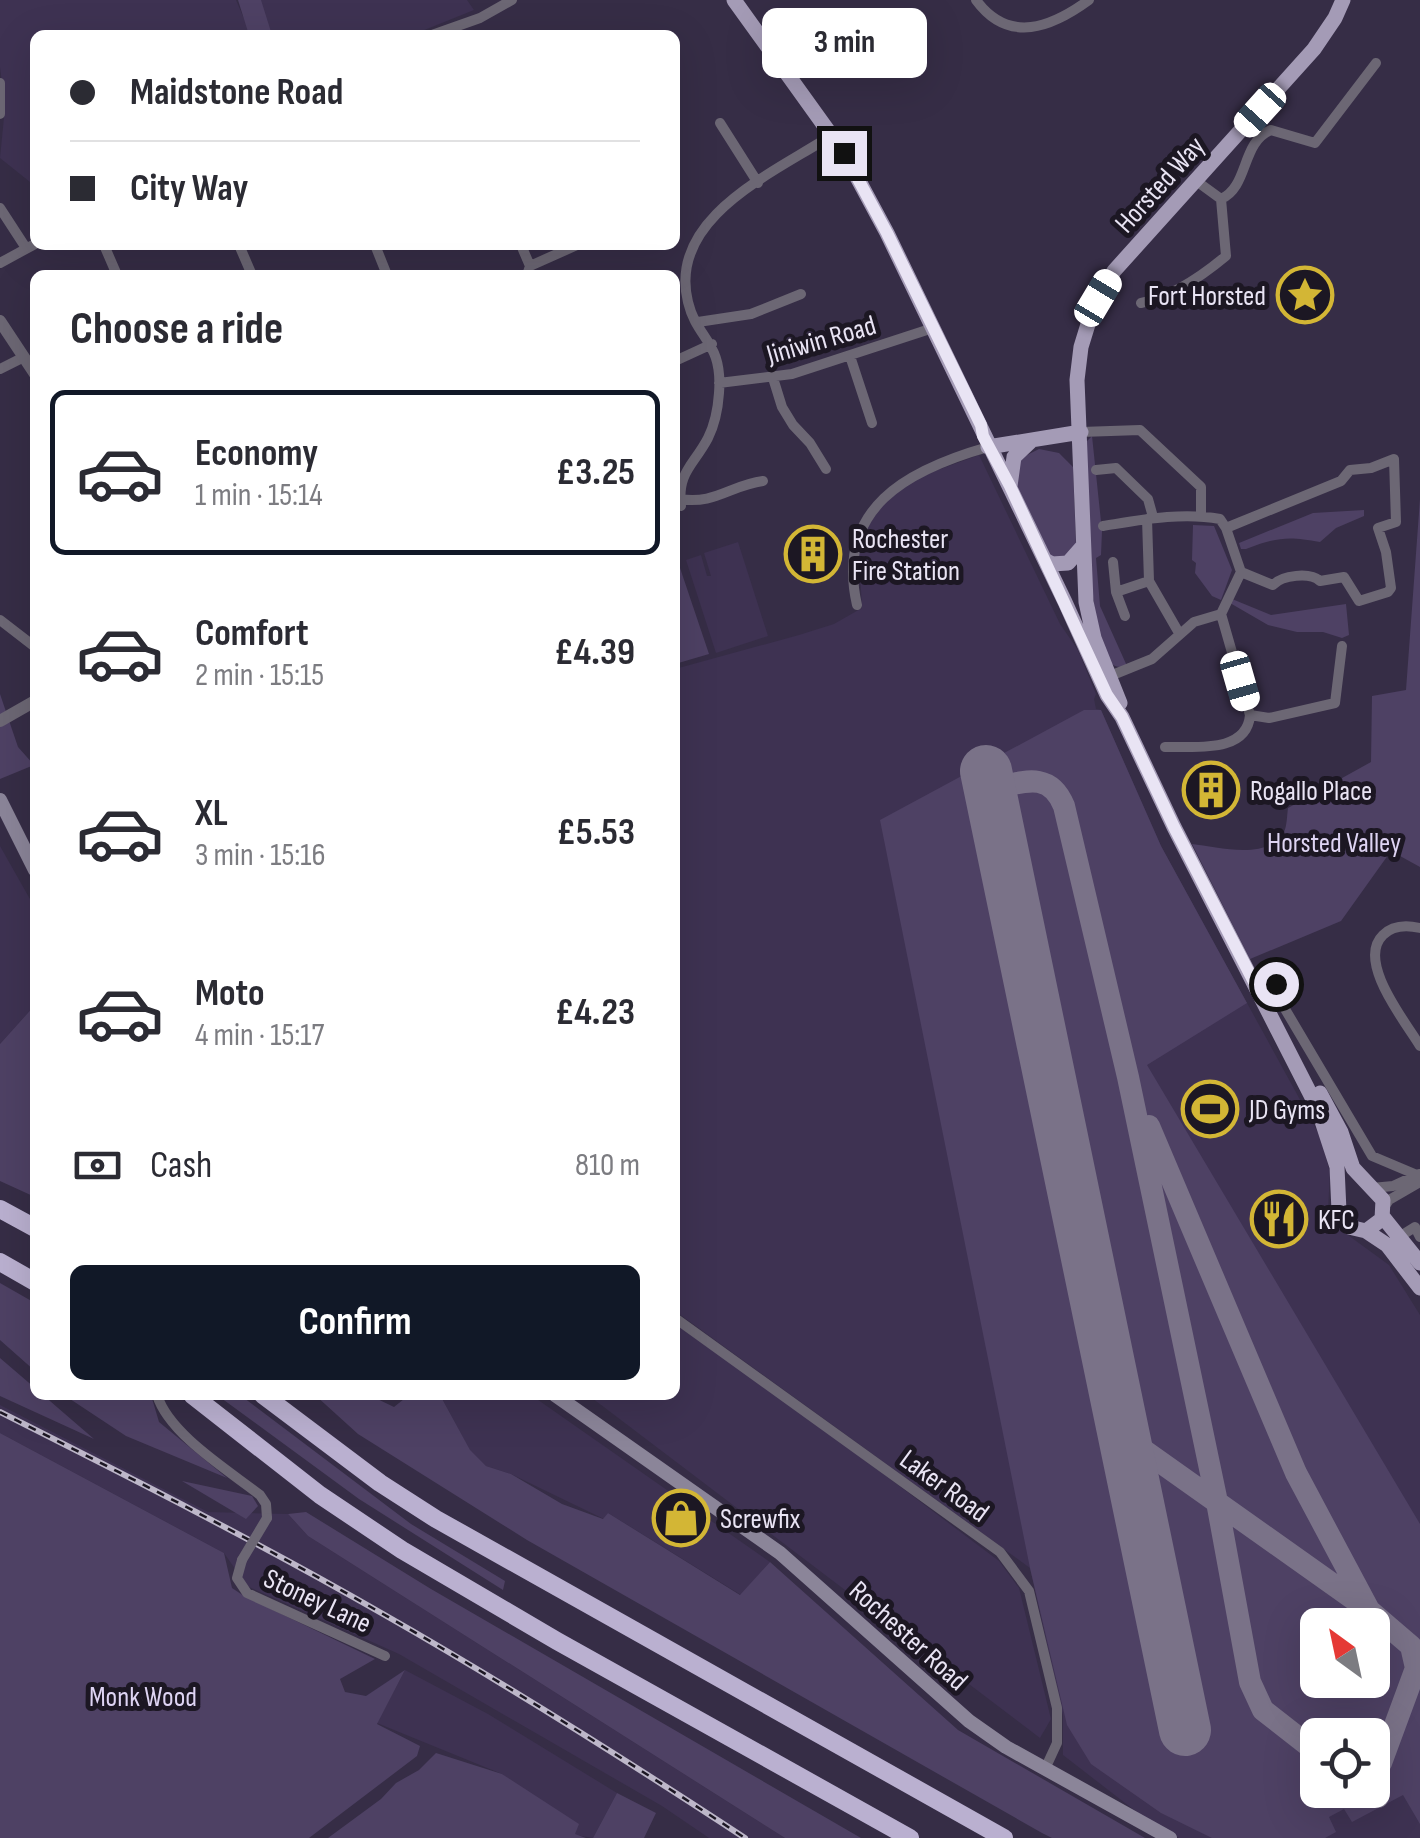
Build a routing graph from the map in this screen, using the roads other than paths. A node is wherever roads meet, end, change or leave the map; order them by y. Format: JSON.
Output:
{"nodes":[{"id":1,"x":512,"y":0,"type":"edge"},
{"id":2,"x":734,"y":0,"type":"edge"},
{"id":3,"x":976,"y":0,"type":"edge"},
{"id":4,"x":1089,"y":0,"type":"edge"},
{"id":5,"x":1343,"y":0,"type":"edge"},
{"id":6,"x":465,"y":30,"type":"edge"},
{"id":7,"x":1376,"y":63,"type":"dead end"},
{"id":8,"x":0,"y":83,"type":"edge"},
{"id":9,"x":0,"y":114,"type":"edge"},
{"id":10,"x":720,"y":123,"type":"dead end"},
{"id":11,"x":832,"y":136,"type":"junction"},
{"id":12,"x":1195,"y":180,"type":"junction"},
{"id":13,"x":758,"y":183,"type":"junction"},
{"id":14,"x":1221,"y":199,"type":"junction"},
{"id":15,"x":0,"y":208,"type":"edge"},
{"id":16,"x":30,"y":245,"type":"edge"},
{"id":17,"x":30,"y":247,"type":"edge"},
{"id":18,"x":568,"y":250,"type":"edge"},
{"id":19,"x":0,"y":263,"type":"edge"},
{"id":20,"x":530,"y":270,"type":"edge"},
{"id":21,"x":680,"y":286,"type":"edge"},
{"id":22,"x":801,"y":294,"type":"dead end"},
{"id":23,"x":1141,"y":303,"type":"dead end"},
{"id":24,"x":0,"y":321,"type":"edge"},
{"id":25,"x":698,"y":322,"type":"junction"},
{"id":26,"x":933,"y":328,"type":"junction"},
{"id":27,"x":712,"y":344,"type":"junction"},
{"id":28,"x":24,"y":356,"type":"junction"},
{"id":29,"x":850,"y":356,"type":"junction"},
{"id":30,"x":680,"y":360,"type":"edge"},
{"id":31,"x":30,"y":366,"type":"edge"},
{"id":32,"x":0,"y":369,"type":"edge"},
{"id":33,"x":773,"y":378,"type":"junction"},
{"id":34,"x":720,"y":383,"type":"junction"},
{"id":35,"x":1078,"y":403,"type":"junction"},
{"id":36,"x":872,"y":423,"type":"dead end"},
{"id":37,"x":981,"y":425,"type":"junction"},
{"id":38,"x":1081,"y":432,"type":"junction"},
{"id":39,"x":1043,"y":438,"type":"junction"},
{"id":40,"x":1012,"y":441,"type":"junction"},
{"id":41,"x":988,"y":447,"type":"junction"},
{"id":42,"x":1080,"y":459,"type":"junction"},
{"id":43,"x":826,"y":469,"type":"dead end"},
{"id":44,"x":1096,"y":470,"type":"dead end"},
{"id":45,"x":762,"y":481,"type":"dead end"},
{"id":46,"x":1010,"y":486,"type":"junction"},
{"id":47,"x":680,"y":492,"type":"edge"},
{"id":48,"x":680,"y":497,"type":"edge"},
{"id":49,"x":1201,"y":517,"type":"junction"},
{"id":50,"x":1150,"y":518,"type":"junction"},
{"id":51,"x":1103,"y":526,"type":"dead end"},
{"id":52,"x":1226,"y":528,"type":"junction"},
{"id":53,"x":1083,"y":546,"type":"junction"},
{"id":54,"x":1045,"y":560,"type":"junction"},
{"id":55,"x":1113,"y":562,"type":"dead end"},
{"id":56,"x":1241,"y":572,"type":"junction"},
{"id":57,"x":1149,"y":581,"type":"junction"},
{"id":58,"x":1116,"y":592,"type":"junction"},
{"id":59,"x":857,"y":606,"type":"dead end"},
{"id":60,"x":1221,"y":614,"type":"junction"},
{"id":61,"x":1125,"y":616,"type":"dead end"},
{"id":62,"x":0,"y":620,"type":"edge"},
{"id":63,"x":1179,"y":633,"type":"junction"},
{"id":64,"x":30,"y":643,"type":"edge"},
{"id":65,"x":1342,"y":646,"type":"dead end"},
{"id":66,"x":1110,"y":676,"type":"junction"},
{"id":67,"x":30,"y":704,"type":"edge"},
{"id":68,"x":1250,"y":715,"type":"junction"},
{"id":69,"x":1122,"y":717,"type":"junction"},
{"id":70,"x":0,"y":721,"type":"edge"},
{"id":71,"x":1165,"y":747,"type":"dead end"},
{"id":72,"x":0,"y":800,"type":"edge"},
{"id":73,"x":30,"y":860,"type":"edge"},
{"id":74,"x":1420,"y":928,"type":"edge"},
{"id":75,"x":1255,"y":984,"type":"junction"},
{"id":76,"x":1420,"y":1046,"type":"edge"},
{"id":77,"x":1289,"y":1050,"type":"junction"},
{"id":78,"x":1414,"y":1175,"type":"edge"},
{"id":79,"x":1369,"y":1187,"type":"junction"},
{"id":80,"x":1339,"y":1203,"type":"junction"},
{"id":81,"x":0,"y":1210,"type":"edge"},
{"id":82,"x":1384,"y":1212,"type":"junction"},
{"id":83,"x":30,"y":1225,"type":"edge"},
{"id":84,"x":1366,"y":1231,"type":"junction"},
{"id":85,"x":1420,"y":1237,"type":"edge"},
{"id":86,"x":1399,"y":1238,"type":"junction"},
{"id":87,"x":0,"y":1262,"type":"edge"},
{"id":88,"x":1420,"y":1263,"type":"edge"},
{"id":89,"x":30,"y":1279,"type":"edge"},
{"id":90,"x":1420,"y":1288,"type":"edge"},
{"id":91,"x":680,"y":1322,"type":"edge"},
{"id":92,"x":159,"y":1400,"type":"edge"},
{"id":93,"x":198,"y":1400,"type":"edge"},
{"id":94,"x":270,"y":1400,"type":"edge"},
{"id":95,"x":562,"y":1400,"type":"edge"},
{"id":96,"x":385,"y":1656,"type":"dead end"},
{"id":97,"x":1046,"y":1770,"type":"junction"},
{"id":98,"x":910,"y":1838,"type":"edge"},
{"id":99,"x":1004,"y":1838,"type":"edge"},
{"id":100,"x":1170,"y":1838,"type":"edge"}],
"edges":[{"from":1,"to":6,"type":"street"},
{"from":2,"to":11,"type":"main road"},
{"from":3,"to":4,"type":"street"},
{"from":5,"to":12,"type":"main road","name":"Horsted Way"},
{"from":7,"to":14,"type":"street"},
{"from":8,"to":9,"type":"street"},
{"from":10,"to":13,"type":"street"},
{"from":11,"to":13,"type":"street"},
{"from":11,"to":26,"type":"main road"},
{"from":12,"to":14,"type":"street"},
{"from":12,"to":35,"type":"main road","name":"Horsted Way"},
{"from":13,"to":21,"type":"street"},
{"from":14,"to":23,"type":"street"},
{"from":15,"to":16,"type":"street"},
{"from":17,"to":19,"type":"street"},
{"from":18,"to":20,"type":"street"},
{"from":21,"to":25,"type":"street"},
{"from":22,"to":25,"type":"street"},
{"from":24,"to":28,"type":"street"},
{"from":25,"to":27,"type":"street"},
{"from":26,"to":29,"type":"street","name":"Jiniwin Road"},
{"from":26,"to":37,"type":"main road"},
{"from":27,"to":30,"type":"street"},
{"from":27,"to":34,"type":"street"},
{"from":28,"to":31,"type":"street"},
{"from":28,"to":32,"type":"street"},
{"from":29,"to":33,"type":"street","name":"Jiniwin Road"},
{"from":29,"to":36,"type":"street"},
{"from":33,"to":34,"type":"street","name":"Jiniwin Road"},
{"from":33,"to":43,"type":"street"},
{"from":34,"to":47,"type":"street"},
{"from":35,"to":38,"type":"main road","name":"Horsted Way"},
{"from":35,"to":39,"type":"main road"},
{"from":37,"to":40,"type":"main road"},
{"from":37,"to":41,"type":"main road"},
{"from":38,"to":39,"type":"main road"},
{"from":38,"to":42,"type":"main road","name":"Horsted Way"},
{"from":38,"to":49,"type":"street"},
{"from":39,"to":40,"type":"main road"},
{"from":39,"to":42,"type":"main road"},
{"from":39,"to":46,"type":"main road"},
{"from":40,"to":41,"type":"main road"},
{"from":41,"to":46,"type":"main road"},
{"from":41,"to":59,"type":"street"},
{"from":42,"to":53,"type":"main road","name":"Horsted Way"},
{"from":44,"to":50,"type":"street"},
{"from":45,"to":48,"type":"street"},
{"from":46,"to":54,"type":"main road"},
{"from":49,"to":50,"type":"street"},
{"from":49,"to":52,"type":"street"},
{"from":50,"to":51,"type":"street"},
{"from":50,"to":57,"type":"street"},
{"from":52,"to":56,"type":"street"},
{"from":52,"to":56,"type":"street"},
{"from":53,"to":54,"type":"main road"},
{"from":53,"to":66,"type":"main road","name":"Horsted Way"},
{"from":54,"to":69,"type":"main road"},
{"from":55,"to":58,"type":"street"},
{"from":56,"to":60,"type":"street"},
{"from":57,"to":58,"type":"street"},
{"from":57,"to":63,"type":"street"},
{"from":58,"to":61,"type":"street"},
{"from":60,"to":63,"type":"street"},
{"from":60,"to":68,"type":"street"},
{"from":62,"to":64,"type":"street"},
{"from":63,"to":66,"type":"street"},
{"from":65,"to":68,"type":"street"},
{"from":66,"to":69,"type":"main road","name":"Horsted Way"},
{"from":67,"to":70,"type":"street"},
{"from":68,"to":71,"type":"street"},
{"from":69,"to":75,"type":"main road"},
{"from":72,"to":73,"type":"main road"},
{"from":74,"to":76,"type":"street"},
{"from":75,"to":77,"type":"main road"},
{"from":75,"to":78,"type":"street"},
{"from":77,"to":79,"type":"main road"},
{"from":77,"to":80,"type":"main road"},
{"from":78,"to":79,"type":"street"},
{"from":78,"to":82,"type":"street"},
{"from":79,"to":80,"type":"main road"},
{"from":79,"to":82,"type":"main road"},
{"from":80,"to":84,"type":"main road"},
{"from":81,"to":83,"type":"highway"},
{"from":82,"to":84,"type":"main road"},
{"from":82,"to":86,"type":"main road"},
{"from":84,"to":90,"type":"main road"},
{"from":85,"to":86,"type":"street"},
{"from":86,"to":88,"type":"main road"},
{"from":87,"to":89,"type":"highway"},
{"from":91,"to":97,"type":"street","name":"Laker Road"},
{"from":92,"to":96,"type":"street","name":"Stoney Lane","bridge":true},
{"from":93,"to":98,"type":"highway"},
{"from":94,"to":99,"type":"highway"},
{"from":95,"to":97,"type":"main road","name":"Rochester Road"},
{"from":97,"to":100,"type":"main road","name":"Rochester Road"}]}
